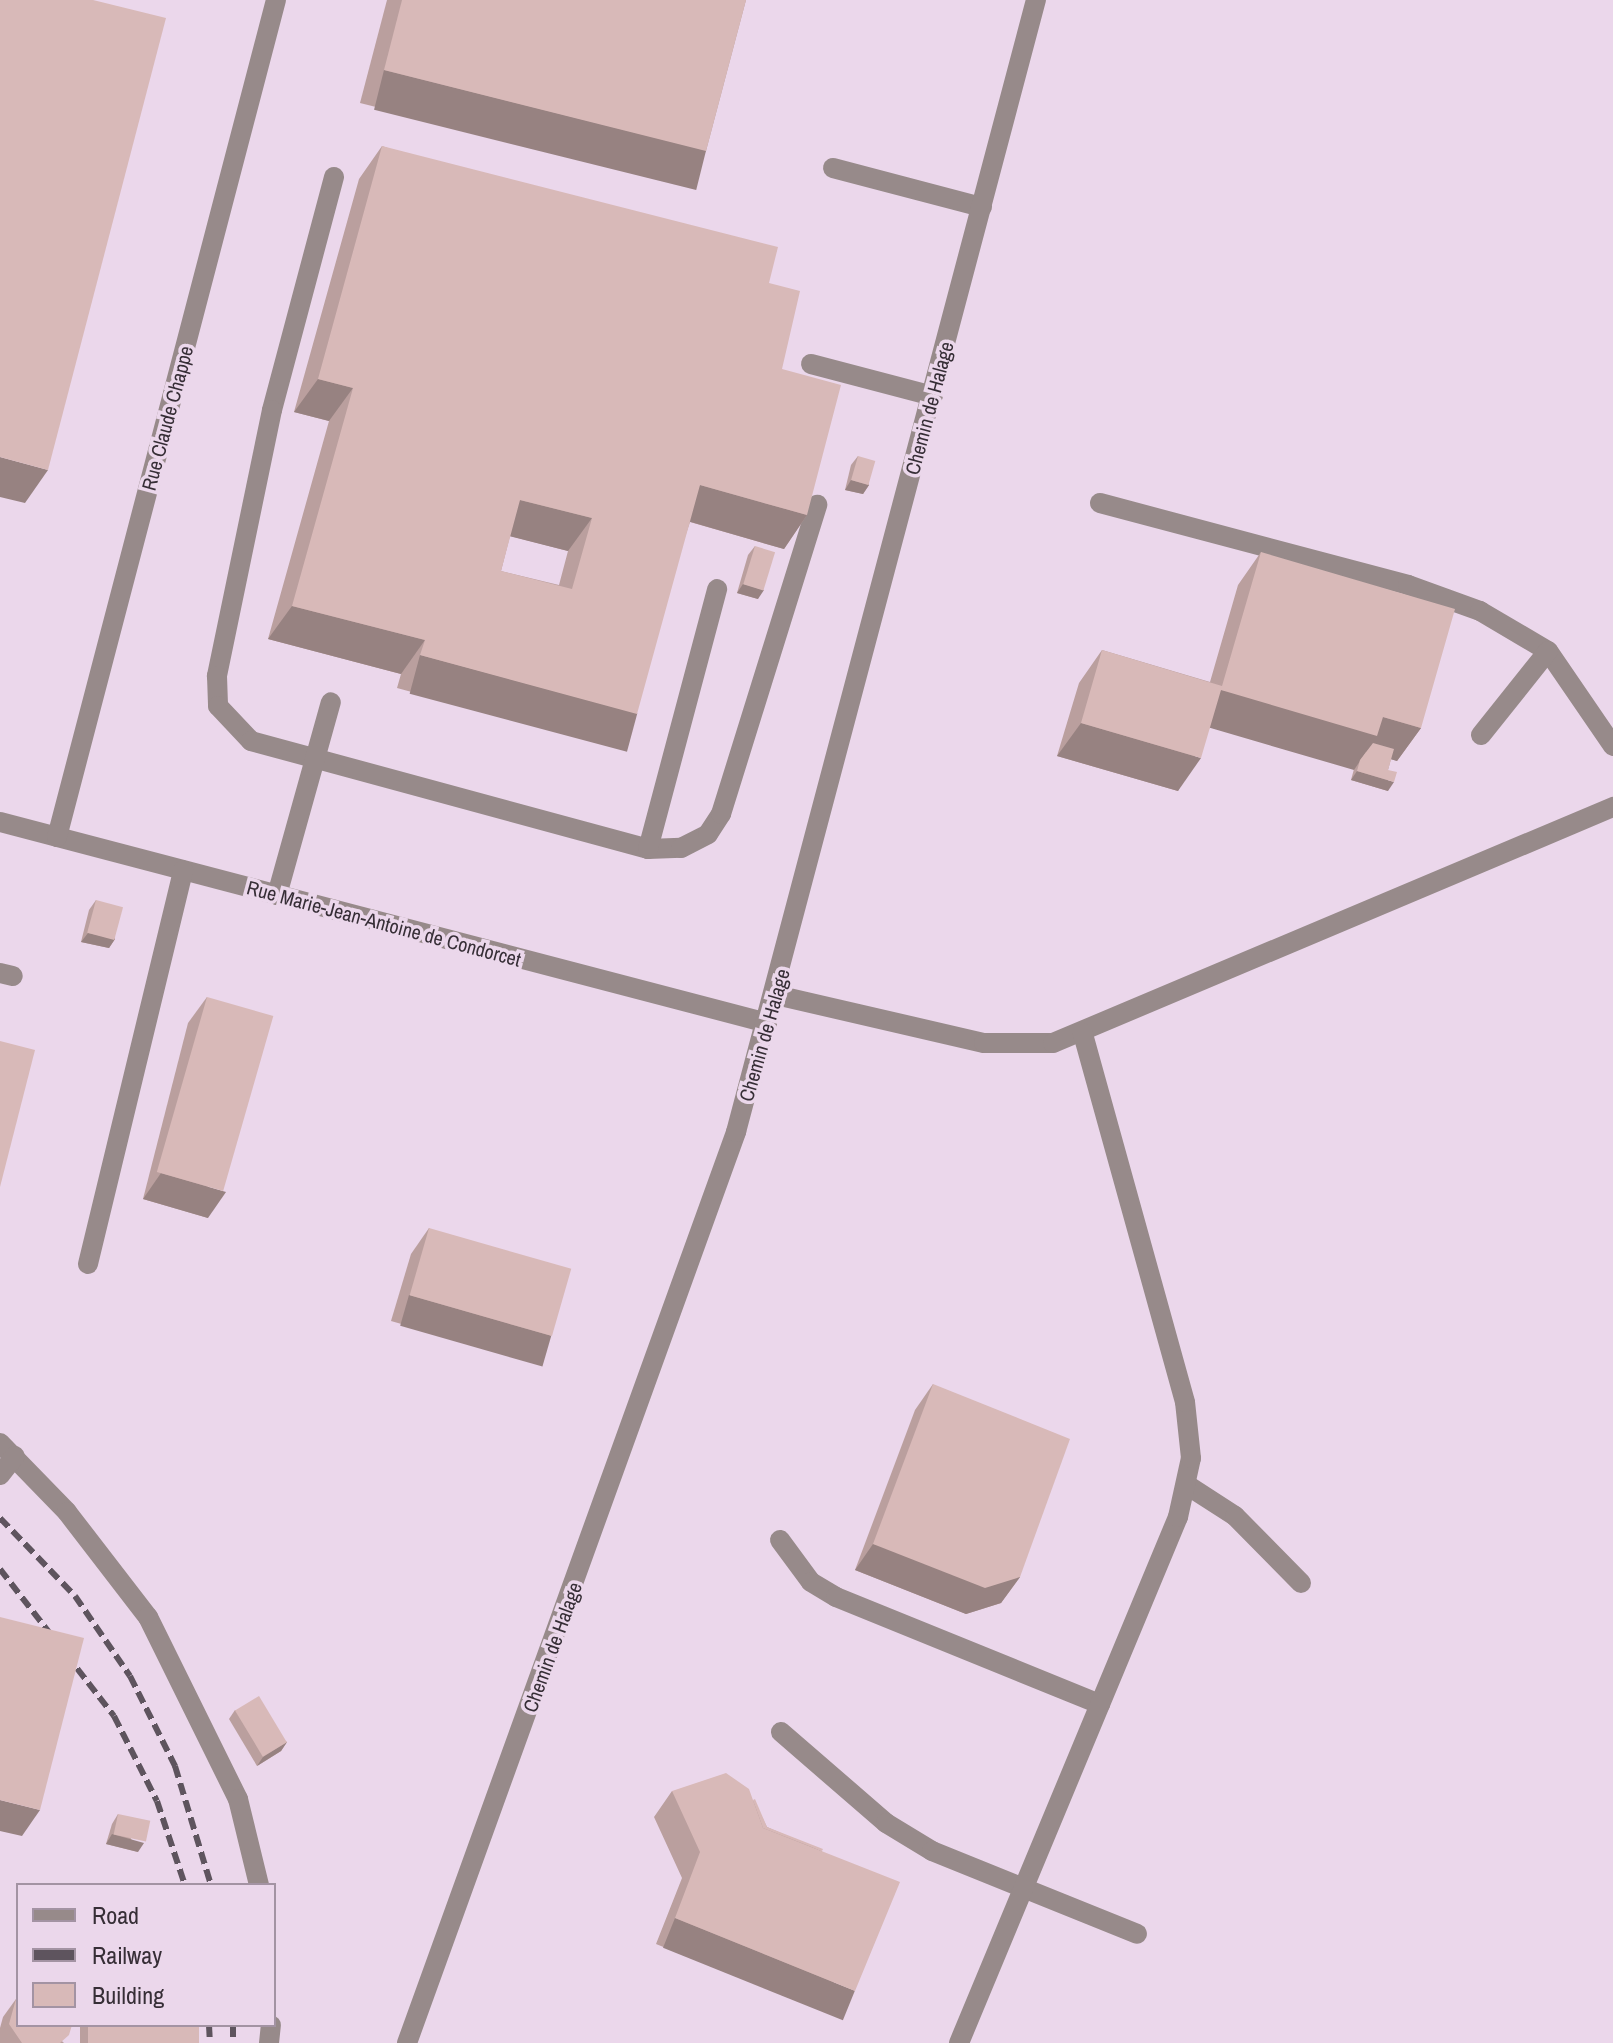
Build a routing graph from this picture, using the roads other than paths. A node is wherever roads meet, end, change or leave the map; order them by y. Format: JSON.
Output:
{"nodes":[{"id":1,"x":276,"y":0,"type":"edge"},
{"id":2,"x":1036,"y":0,"type":"edge"},
{"id":3,"x":833,"y":168,"type":"dead end"},
{"id":4,"x":334,"y":177,"type":"dead end"},
{"id":5,"x":982,"y":207,"type":"junction"},
{"id":6,"x":811,"y":364,"type":"dead end"},
{"id":7,"x":933,"y":396,"type":"junction"},
{"id":8,"x":1100,"y":503,"type":"dead end"},
{"id":9,"x":817,"y":505,"type":"edge"},
{"id":10,"x":717,"y":589,"type":"dead end"},
{"id":11,"x":1548,"y":651,"type":"junction"},
{"id":12,"x":331,"y":702,"type":"dead end"},
{"id":13,"x":1481,"y":735,"type":"dead end"},
{"id":14,"x":1613,"y":746,"type":"edge"},
{"id":15,"x":314,"y":761,"type":"junction"},
{"id":16,"x":1613,"y":807,"type":"edge"},
{"id":17,"x":0,"y":822,"type":"edge"},
{"id":18,"x":57,"y":837,"type":"junction"},
{"id":19,"x":648,"y":849,"type":"junction"},
{"id":20,"x":183,"y":870,"type":"junction"},
{"id":21,"x":277,"y":895,"type":"junction"},
{"id":22,"x":776,"y":995,"type":"junction"},
{"id":23,"x":767,"y":1023,"type":"junction"},
{"id":24,"x":1083,"y":1033,"type":"junction"},
{"id":25,"x":88,"y":1264,"type":"dead end"},
{"id":26,"x":8,"y":1450,"type":"edge"},
{"id":27,"x":0,"y":1475,"type":"edge"},
{"id":28,"x":1187,"y":1485,"type":"junction"},
{"id":29,"x":780,"y":1540,"type":"dead end"},
{"id":30,"x":1301,"y":1583,"type":"dead end"},
{"id":31,"x":1100,"y":1704,"type":"junction"},
{"id":32,"x":781,"y":1732,"type":"dead end"},
{"id":33,"x":259,"y":1883,"type":"edge"},
{"id":34,"x":1024,"y":1887,"type":"junction"},
{"id":35,"x":1137,"y":1934,"type":"dead end"},
{"id":36,"x":407,"y":2043,"type":"edge"},
{"id":37,"x":959,"y":2043,"type":"edge"}],
"edges":[{"from":1,"to":18,"type":"street","name":"Rue Claude Chappe"},
{"from":2,"to":5,"type":"street","name":"Chemin de Halage"},
{"from":3,"to":5,"type":"street"},
{"from":4,"to":15,"type":"street"},
{"from":5,"to":7,"type":"street","name":"Chemin de Halage"},
{"from":6,"to":7,"type":"street"},
{"from":7,"to":22,"type":"street","name":"Chemin de Halage"},
{"from":8,"to":11,"type":"street"},
{"from":9,"to":19,"type":"street"},
{"from":10,"to":19,"type":"street"},
{"from":11,"to":13,"type":"street"},
{"from":11,"to":14,"type":"street"},
{"from":12,"to":15,"type":"street"},
{"from":15,"to":19,"type":"street"},
{"from":15,"to":21,"type":"street"},
{"from":16,"to":24,"type":"street"},
{"from":17,"to":18,"type":"street","name":"Rue Marie-Jean-Antoine de Condorcet"},
{"from":18,"to":20,"type":"street","name":"Rue Marie-Jean-Antoine de Condorcet"},
{"from":20,"to":21,"type":"street","name":"Rue Marie-Jean-Antoine de Condorcet"},
{"from":20,"to":25,"type":"street"},
{"from":21,"to":23,"type":"street","name":"Rue Marie-Jean-Antoine de Condorcet"},
{"from":22,"to":23,"type":"street","name":"Chemin de Halage"},
{"from":22,"to":24,"type":"street"},
{"from":23,"to":36,"type":"street","name":"Chemin de Halage"},
{"from":24,"to":28,"type":"street"},
{"from":26,"to":27,"type":"street"},
{"from":26,"to":33,"type":"street"},
{"from":28,"to":30,"type":"street"},
{"from":28,"to":31,"type":"street"},
{"from":29,"to":31,"type":"street"},
{"from":31,"to":34,"type":"street"},
{"from":32,"to":34,"type":"street"},
{"from":34,"to":35,"type":"street"},
{"from":34,"to":37,"type":"street"}]}
